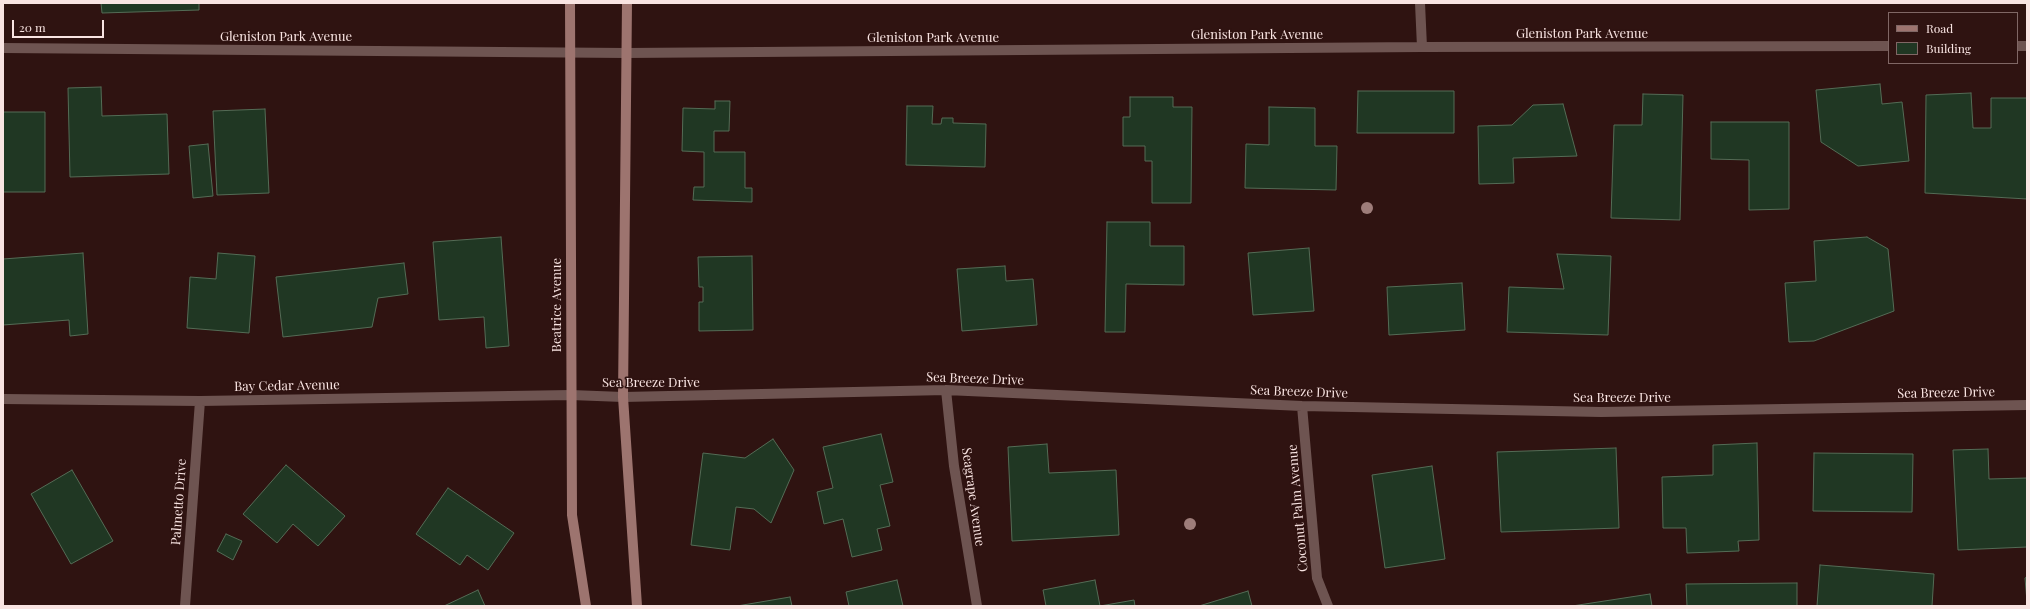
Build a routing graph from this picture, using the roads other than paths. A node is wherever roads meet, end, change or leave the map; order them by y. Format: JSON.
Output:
{"nodes":[{"id":1,"x":570,"y":3,"type":"edge"},
{"id":2,"x":627,"y":3,"type":"edge"},
{"id":3,"x":1420,"y":3,"type":"edge"},
{"id":4,"x":1888,"y":46,"type":"edge"},
{"id":5,"x":1422,"y":47,"type":"junction"},
{"id":6,"x":3,"y":48,"type":"edge"},
{"id":7,"x":569,"y":52,"type":"junction"},
{"id":8,"x":626,"y":53,"type":"junction"},
{"id":9,"x":946,"y":390,"type":"junction"},
{"id":10,"x":570,"y":395,"type":"junction"},
{"id":11,"x":623,"y":397,"type":"junction"},
{"id":12,"x":3,"y":399,"type":"edge"},
{"id":13,"x":200,"y":401,"type":"junction"},
{"id":14,"x":2027,"y":405,"type":"edge"},
{"id":15,"x":1302,"y":406,"type":"junction"},
{"id":16,"x":185,"y":606,"type":"edge"},
{"id":17,"x":586,"y":606,"type":"edge"},
{"id":18,"x":637,"y":606,"type":"edge"},
{"id":19,"x":977,"y":606,"type":"edge"},
{"id":20,"x":1328,"y":606,"type":"edge"}],
"edges":[{"from":1,"to":7,"type":"main road","name":"Beatrice Avenue"},
{"from":2,"to":8,"type":"main road"},
{"from":3,"to":5,"type":"street"},
{"from":4,"to":5,"type":"street","name":"Gleniston Park Avenue"},
{"from":5,"to":8,"type":"street","name":"Gleniston Park Avenue"},
{"from":6,"to":7,"type":"street","name":"Gleniston Park Avenue"},
{"from":7,"to":8,"type":"street","name":"Gleniston Park Avenue"},
{"from":7,"to":10,"type":"main road","name":"Beatrice Avenue"},
{"from":8,"to":11,"type":"main road"},
{"from":9,"to":11,"type":"street","name":"Sea Breeze Drive"},
{"from":9,"to":15,"type":"street","name":"Sea Breeze Drive"},
{"from":9,"to":19,"type":"street","name":"Seagrape Avenue"},
{"from":10,"to":11,"type":"street","name":"Sea Breeze Drive"},
{"from":10,"to":13,"type":"street","name":"Bay Cedar Avenue"},
{"from":10,"to":17,"type":"main road","name":"Beatrice Avenue"},
{"from":11,"to":18,"type":"main road"},
{"from":12,"to":13,"type":"street","name":"Bay Cedar Avenue"},
{"from":13,"to":16,"type":"street","name":"Palmetto Drive"},
{"from":14,"to":15,"type":"street","name":"Sea Breeze Drive"},
{"from":15,"to":20,"type":"street","name":"Coconut Palm Avenue"}]}
